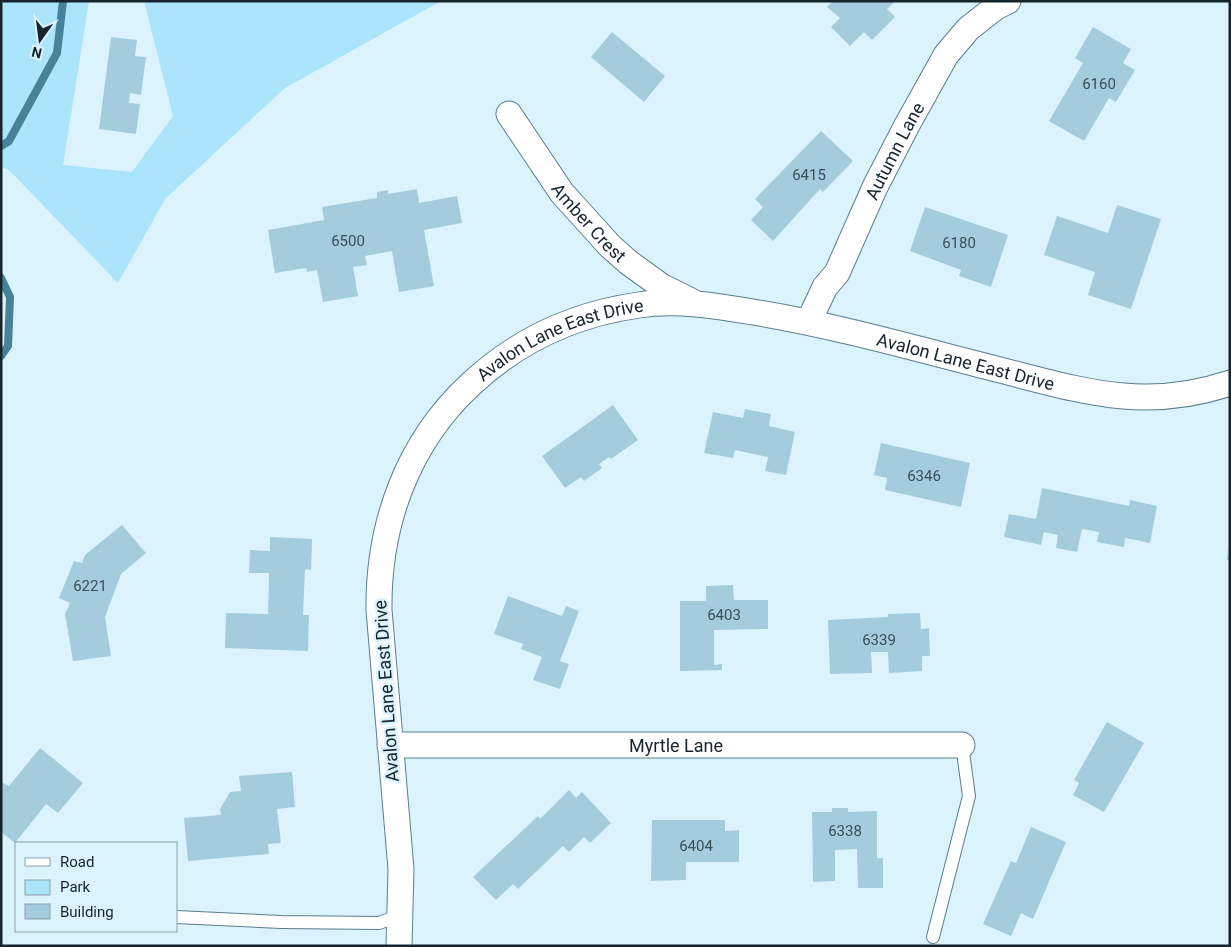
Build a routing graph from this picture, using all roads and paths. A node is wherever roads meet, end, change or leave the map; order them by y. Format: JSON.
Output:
{"nodes":[{"id":1,"x":1008,"y":1,"type":"edge"},
{"id":2,"x":509,"y":114,"type":"dead end"},
{"id":3,"x":695,"y":304,"type":"junction"},
{"id":4,"x":809,"y":322,"type":"junction"},
{"id":5,"x":1230,"y":383,"type":"edge"},
{"id":6,"x":390,"y":744,"type":"junction"},
{"id":7,"x":962,"y":745,"type":"joint"},
{"id":8,"x":401,"y":915,"type":"junction"},
{"id":9,"x":178,"y":917,"type":"edge"},
{"id":10,"x":933,"y":937,"type":"dead end"},
{"id":11,"x":399,"y":946,"type":"edge"}],
"edges":[{"from":1,"to":4,"type":"street","name":"Autumn Lane"},
{"from":2,"to":3,"type":"street","name":"Amber Crest"},
{"from":3,"to":4,"type":"street","name":"Avalon Lane East Drive"},
{"from":3,"to":6,"type":"street","name":"Avalon Lane East Drive"},
{"from":4,"to":5,"type":"street","name":"Avalon Lane East Drive"},
{"from":6,"to":7,"type":"street","name":"Myrtle Lane"},
{"from":6,"to":8,"type":"street","name":"Avalon Lane East Drive"},
{"from":7,"to":10,"type":"lane"},
{"from":8,"to":9,"type":"lane"},
{"from":8,"to":11,"type":"street","name":"Avalon Lane East Drive"}]}
